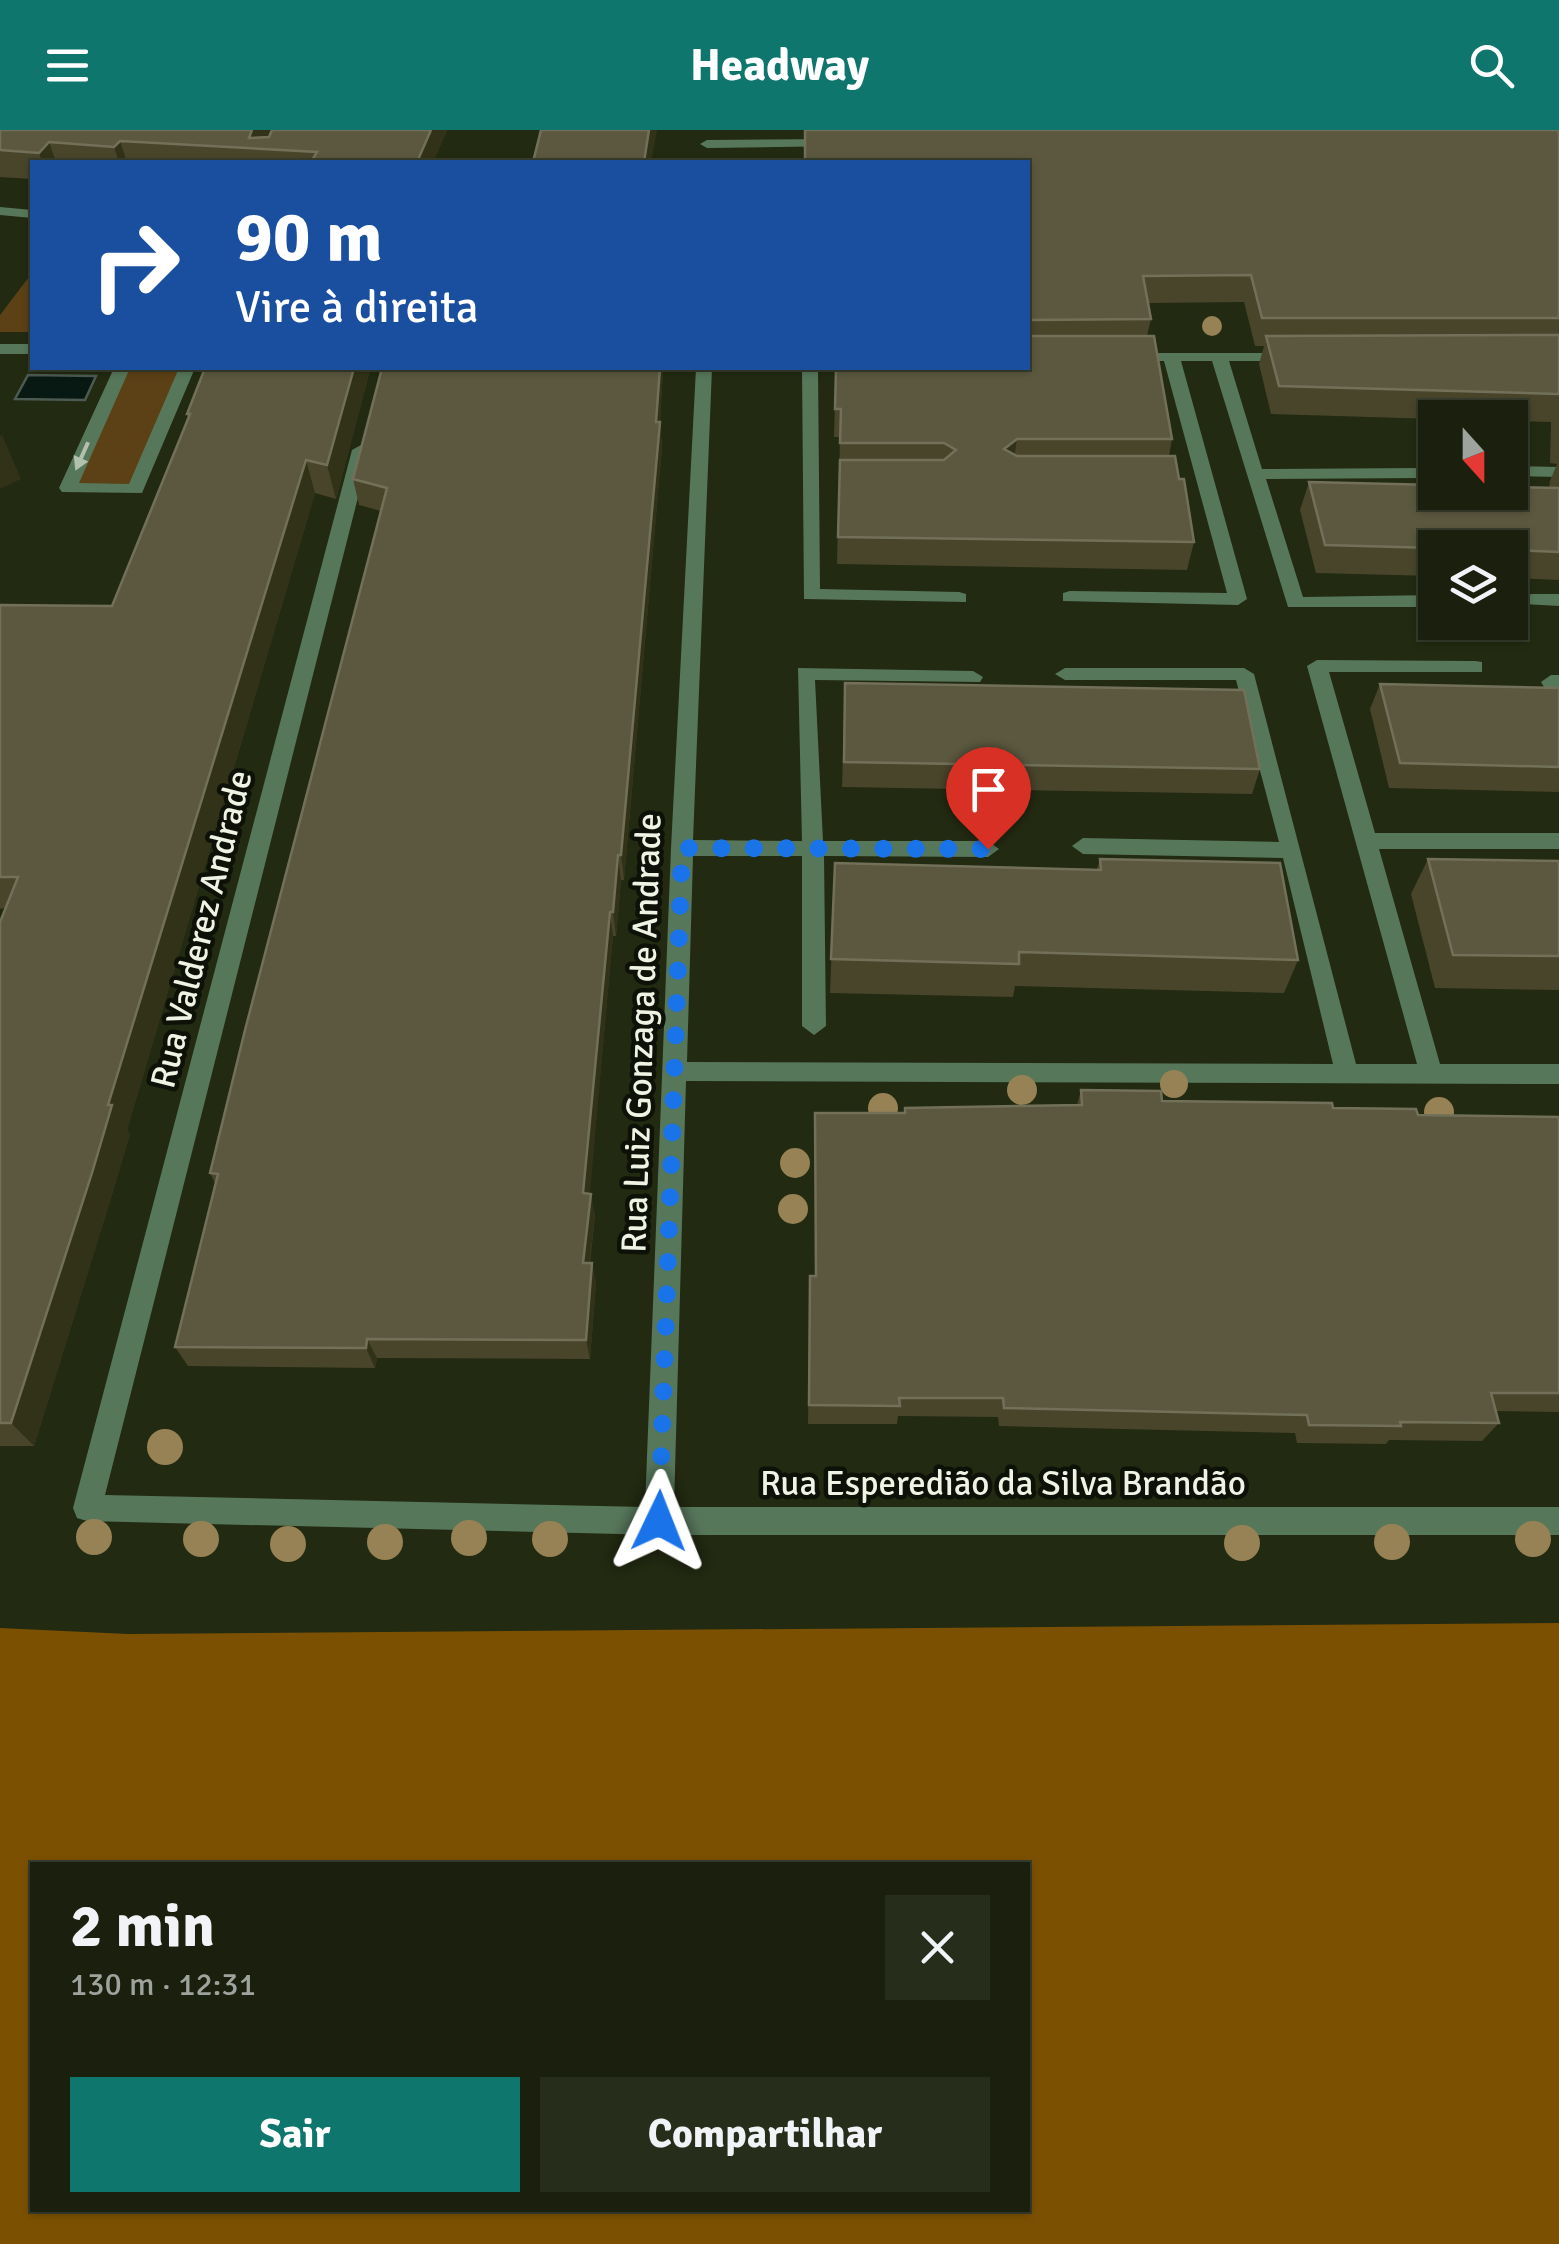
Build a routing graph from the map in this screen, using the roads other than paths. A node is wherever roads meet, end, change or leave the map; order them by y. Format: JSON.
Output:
{"nodes":[{"id":1,"x":707,"y":137,"type":"edge"},
{"id":2,"x":846,"y":142,"type":"edge"},
{"id":3,"x":0,"y":211,"type":"edge"},
{"id":4,"x":30,"y":214,"type":"edge"},
{"id":5,"x":0,"y":349,"type":"edge"},
{"id":6,"x":30,"y":349,"type":"edge"},
{"id":7,"x":1099,"y":356,"type":"edge"},
{"id":8,"x":1171,"y":356,"type":"junction"},
{"id":9,"x":1220,"y":356,"type":"junction"},
{"id":10,"x":1319,"y":356,"type":"edge"},
{"id":11,"x":121,"y":370,"type":"edge"},
{"id":12,"x":187,"y":370,"type":"edge"},
{"id":13,"x":704,"y":370,"type":"edge"},
{"id":14,"x":810,"y":370,"type":"edge"},
{"id":15,"x":367,"y":426,"type":"edge"},
{"id":16,"x":1528,"y":471,"type":"edge"},
{"id":17,"x":1559,"y":472,"type":"edge"},
{"id":18,"x":1418,"y":473,"type":"edge"},
{"id":19,"x":1256,"y":474,"type":"junction"},
{"id":20,"x":1070,"y":597,"type":"dead end"},
{"id":21,"x":959,"y":598,"type":"dead end"},
{"id":22,"x":1418,"y":600,"type":"edge"},
{"id":23,"x":1530,"y":600,"type":"dead end"},
{"id":24,"x":1559,"y":600,"type":"edge"},
{"id":25,"x":1475,"y":667,"type":"dead end"},
{"id":26,"x":1065,"y":674,"type":"dead end"},
{"id":27,"x":973,"y":677,"type":"dead end"},
{"id":28,"x":1366,"y":840,"type":"junction"},
{"id":29,"x":1559,"y":841,"type":"edge"},
{"id":30,"x":1084,"y":846,"type":"dead end"},
{"id":31,"x":682,"y":848,"type":"junction"},
{"id":32,"x":812,"y":849,"type":"junction"},
{"id":33,"x":988,"y":849,"type":"dead end"},
{"id":34,"x":1292,"y":850,"type":"junction"},
{"id":35,"x":814,"y":1026,"type":"dead end"},
{"id":36,"x":675,"y":1072,"type":"junction"},
{"id":37,"x":1348,"y":1073,"type":"junction"},
{"id":38,"x":1431,"y":1074,"type":"junction"},
{"id":39,"x":1559,"y":1074,"type":"edge"},
{"id":40,"x":88,"y":1508,"type":"joint"},
{"id":41,"x":659,"y":1521,"type":"junction"},
{"id":42,"x":1559,"y":1521,"type":"edge"}],
"edges":[{"from":1,"to":2,"type":"street"},
{"from":3,"to":4,"type":"street"},
{"from":5,"to":6,"type":"street"},
{"from":7,"to":8,"type":"street"},
{"from":8,"to":9,"type":"street"},
{"from":8,"to":20,"type":"street"},
{"from":9,"to":10,"type":"street"},
{"from":9,"to":19,"type":"street"},
{"from":11,"to":12,"type":"street","one_way":true},
{"from":13,"to":31,"type":"street","name":"Rua Luiz Gonzaga de Andrade"},
{"from":14,"to":21,"type":"street"},
{"from":15,"to":40,"type":"street","name":"Rua Valderez Andrade"},
{"from":16,"to":17,"type":"street"},
{"from":18,"to":19,"type":"street"},
{"from":19,"to":22,"type":"street"},
{"from":23,"to":24,"type":"street"},
{"from":25,"to":28,"type":"street"},
{"from":26,"to":34,"type":"street"},
{"from":27,"to":32,"type":"street"},
{"from":28,"to":29,"type":"street"},
{"from":28,"to":38,"type":"street"},
{"from":30,"to":34,"type":"street"},
{"from":31,"to":32,"type":"street"},
{"from":31,"to":36,"type":"street","name":"Rua Luiz Gonzaga de Andrade"},
{"from":32,"to":33,"type":"street"},
{"from":32,"to":35,"type":"street"},
{"from":34,"to":37,"type":"street"},
{"from":36,"to":37,"type":"street"},
{"from":36,"to":41,"type":"street","name":"Rua Luiz Gonzaga de Andrade"},
{"from":37,"to":38,"type":"street"},
{"from":38,"to":39,"type":"street"},
{"from":40,"to":41,"type":"street","name":"Rua Esperedião da Silva Brandão"},
{"from":41,"to":42,"type":"street","name":"Rua Esperedião da Silva Brandão"}]}
